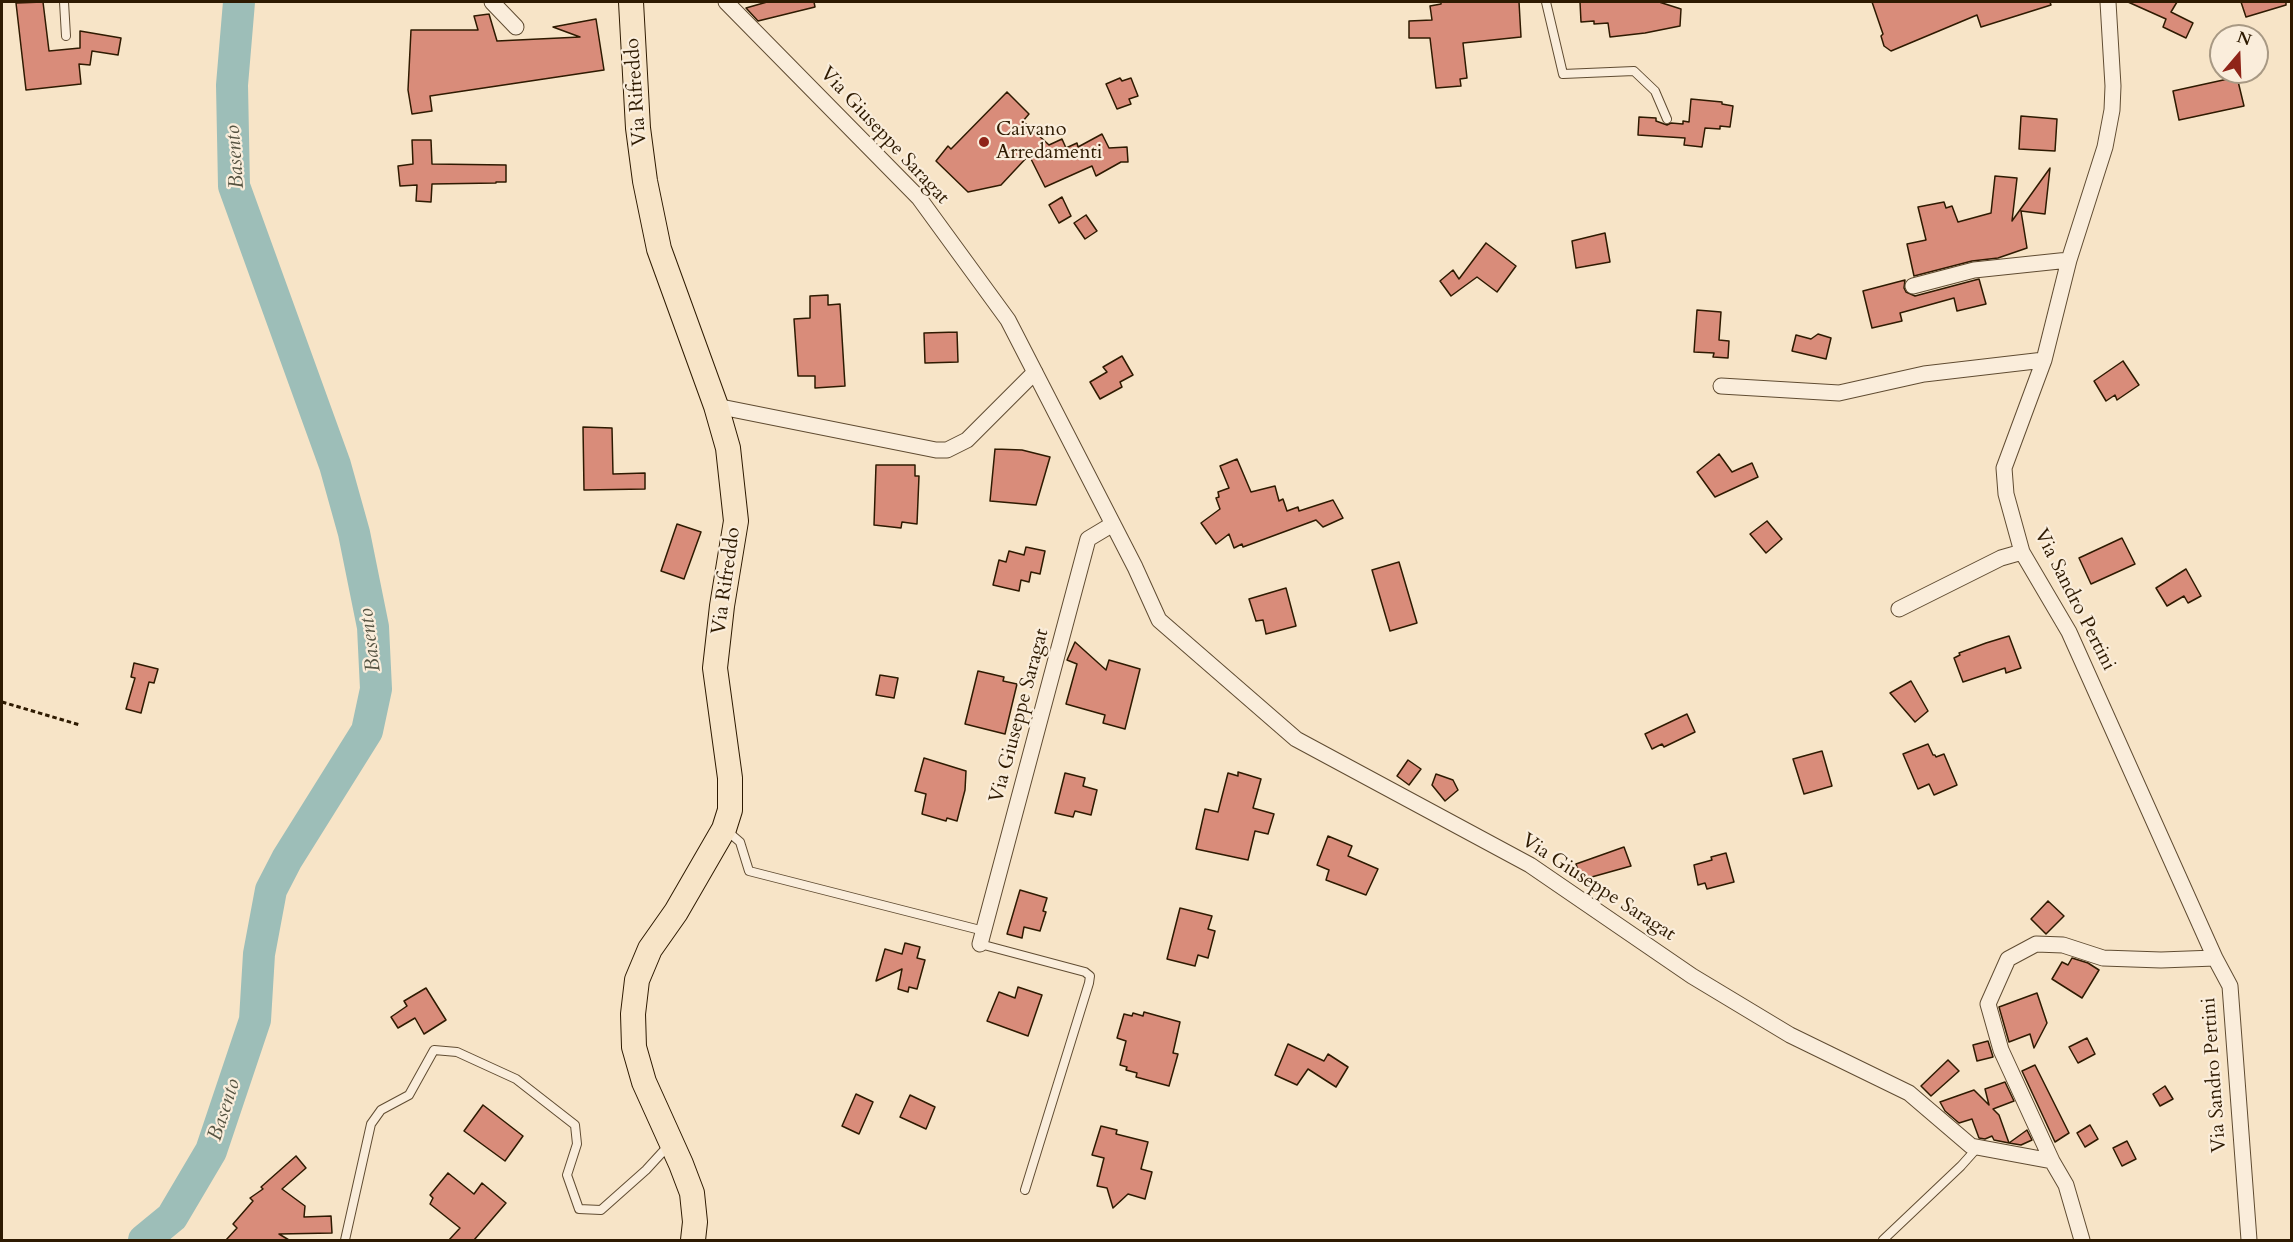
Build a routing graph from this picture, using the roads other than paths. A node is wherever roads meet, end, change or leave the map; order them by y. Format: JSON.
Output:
{"nodes":[{"id":1,"x":64,"y":2,"type":"edge"},
{"id":2,"x":492,"y":2,"type":"edge"},
{"id":3,"x":631,"y":2,"type":"edge"},
{"id":4,"x":726,"y":2,"type":"edge"},
{"id":5,"x":1546,"y":2,"type":"edge"},
{"id":6,"x":2108,"y":2,"type":"edge"},
{"id":7,"x":516,"y":27,"type":"dead end"},
{"id":8,"x":66,"y":36,"type":"dead end"},
{"id":9,"x":1667,"y":119,"type":"dead end"},
{"id":10,"x":2069,"y":260,"type":"junction"},
{"id":11,"x":1913,"y":286,"type":"dead end"},
{"id":12,"x":2044,"y":360,"type":"junction"},
{"id":13,"x":1035,"y":372,"type":"junction"},
{"id":14,"x":1721,"y":386,"type":"dead end"},
{"id":15,"x":716,"y":406,"type":"junction"},
{"id":16,"x":1113,"y":524,"type":"junction"},
{"id":17,"x":2022,"y":552,"type":"junction"},
{"id":18,"x":1899,"y":609,"type":"dead end"},
{"id":19,"x":724,"y":829,"type":"junction"},
{"id":20,"x":982,"y":938,"type":"junction"},
{"id":21,"x":2215,"y":958,"type":"junction"},
{"id":22,"x":671,"y":1143,"type":"junction"},
{"id":23,"x":1978,"y":1147,"type":"junction"},
{"id":24,"x":2052,"y":1161,"type":"junction"},
{"id":25,"x":1025,"y":1190,"type":"dead end"},
{"id":26,"x":345,"y":1240,"type":"edge"},
{"id":27,"x":693,"y":1240,"type":"edge"},
{"id":28,"x":1883,"y":1240,"type":"edge"},
{"id":29,"x":2082,"y":1240,"type":"edge"},
{"id":30,"x":2249,"y":1240,"type":"edge"}],
"edges":[{"from":1,"to":8,"type":"lane"},
{"from":2,"to":7,"type":"street"},
{"from":3,"to":15,"type":"main road","name":"Via Rifreddo"},
{"from":4,"to":13,"type":"street","name":"Via Giuseppe Saragat"},
{"from":5,"to":9,"type":"lane"},
{"from":6,"to":10,"type":"street","name":"Via Sandro Pertini"},
{"from":10,"to":11,"type":"street"},
{"from":10,"to":12,"type":"street","name":"Via Sandro Pertini"},
{"from":12,"to":14,"type":"street"},
{"from":12,"to":17,"type":"street","name":"Via Sandro Pertini"},
{"from":13,"to":15,"type":"street"},
{"from":13,"to":16,"type":"street","name":"Via Giuseppe Saragat"},
{"from":15,"to":19,"type":"main road","name":"Via Rifreddo"},
{"from":16,"to":20,"type":"street","name":"Via Giuseppe Saragat"},
{"from":16,"to":23,"type":"street","name":"Via Giuseppe Saragat"},
{"from":17,"to":18,"type":"street"},
{"from":17,"to":21,"type":"street","name":"Via Sandro Pertini"},
{"from":19,"to":20,"type":"lane"},
{"from":19,"to":22,"type":"main road","name":"Via Rifreddo"},
{"from":20,"to":25,"type":"lane"},
{"from":21,"to":24,"type":"street"},
{"from":21,"to":30,"type":"street","name":"Via Sandro Pertini"},
{"from":22,"to":26,"type":"lane"},
{"from":22,"to":27,"type":"main road","name":"Via Rifreddo"},
{"from":23,"to":24,"type":"street","name":"Via Giuseppe Saragat"},
{"from":23,"to":28,"type":"lane"},
{"from":24,"to":29,"type":"street"}]}
